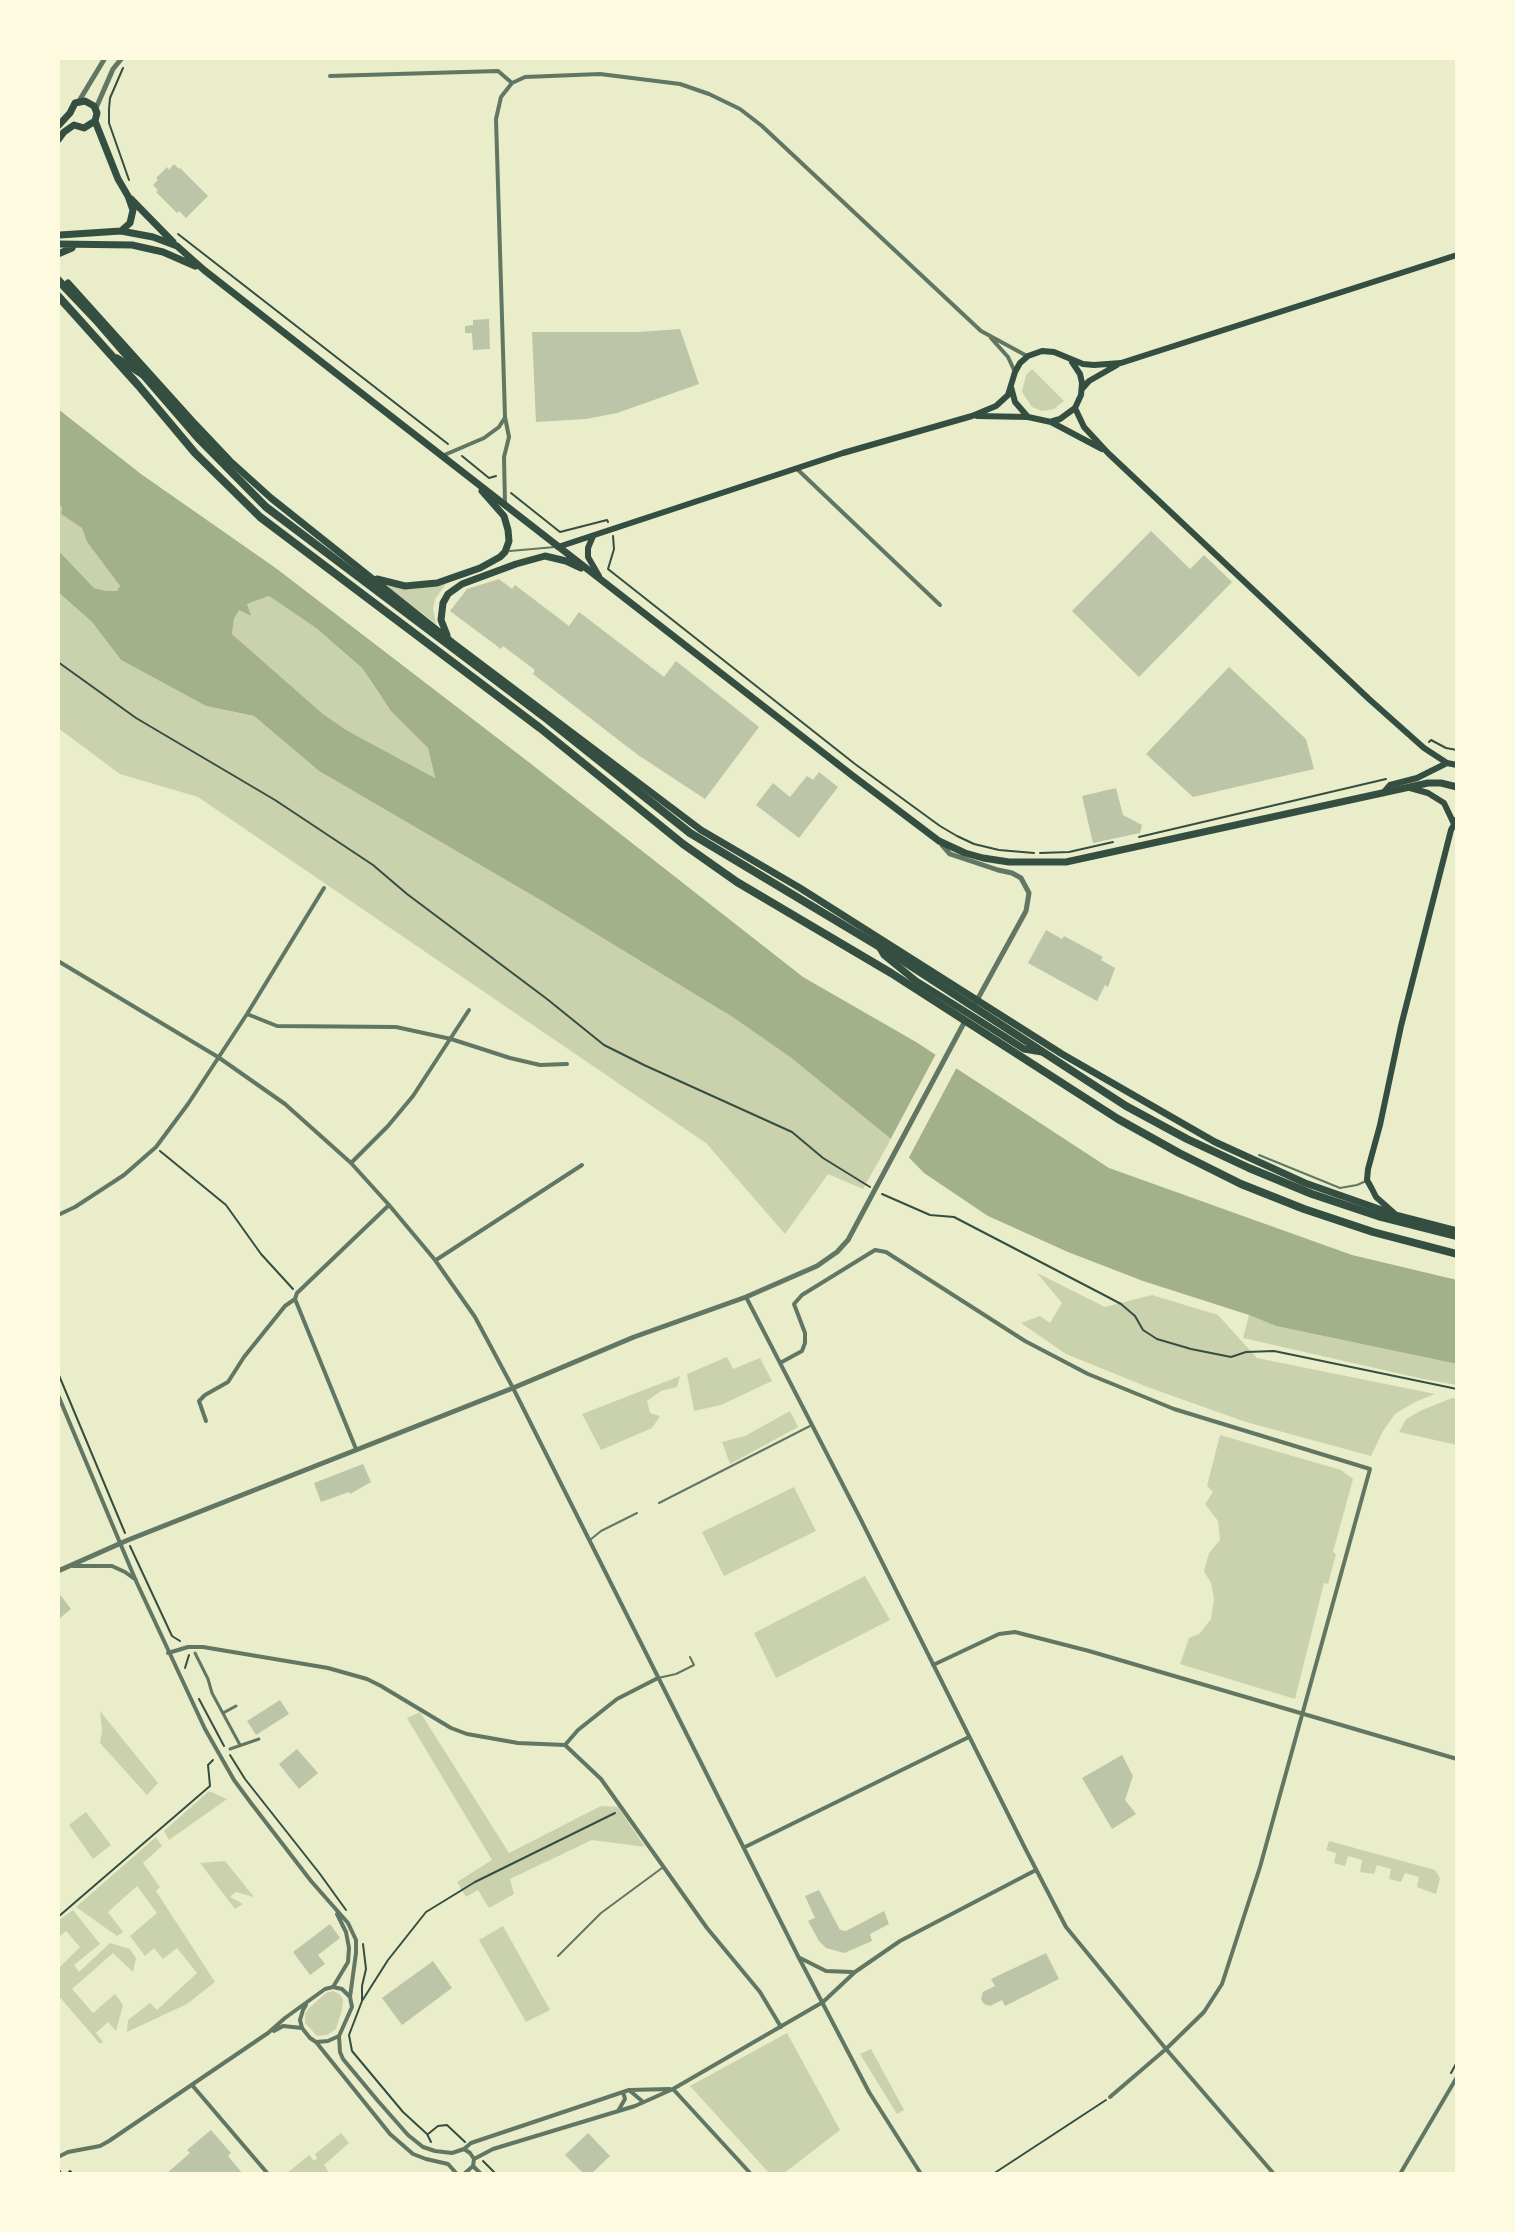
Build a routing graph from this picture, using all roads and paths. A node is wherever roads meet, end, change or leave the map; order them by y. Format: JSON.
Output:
{"nodes":[{"id":1,"x":105,"y":58,"type":"edge"},
{"id":2,"x":122,"y":58,"type":"edge"},
{"id":3,"x":125,"y":65,"type":"dead end"},
{"id":4,"x":330,"y":76,"type":"dead end"},
{"id":5,"x":512,"y":83,"type":"junction"},
{"id":6,"x":79,"y":102,"type":"junction"},
{"id":7,"x":96,"y":109,"type":"junction"},
{"id":8,"x":70,"y":113,"type":"junction"},
{"id":9,"x":95,"y":121,"type":"junction"},
{"id":10,"x":74,"y":125,"type":"junction"},
{"id":11,"x":58,"y":126,"type":"edge"},
{"id":12,"x":58,"y":140,"type":"edge"},
{"id":13,"x":129,"y":181,"type":"dead end"},
{"id":14,"x":128,"y":196,"type":"junction"},
{"id":15,"x":171,"y":229,"type":"dead end"},
{"id":16,"x":121,"y":231,"type":"junction"},
{"id":17,"x":60,"y":235,"type":"edge"},
{"id":18,"x":58,"y":244,"type":"edge"},
{"id":19,"x":78,"y":246,"type":"junction"},
{"id":20,"x":177,"y":246,"type":"junction"},
{"id":21,"x":58,"y":254,"type":"edge"},
{"id":22,"x":1457,"y":255,"type":"edge"},
{"id":23,"x":204,"y":270,"type":"junction"},
{"id":24,"x":58,"y":280,"type":"edge"},
{"id":25,"x":68,"y":283,"type":"dead end"},
{"id":26,"x":58,"y":298,"type":"edge"},
{"id":27,"x":989,"y":337,"type":"junction"},
{"id":28,"x":1028,"y":356,"type":"junction"},
{"id":29,"x":1070,"y":359,"type":"junction"},
{"id":30,"x":1121,"y":363,"type":"junction"},
{"id":31,"x":1015,"y":372,"type":"junction"},
{"id":32,"x":158,"y":383,"type":"junction"},
{"id":33,"x":1011,"y":387,"type":"junction"},
{"id":34,"x":1082,"y":389,"type":"junction"},
{"id":35,"x":1075,"y":408,"type":"junction"},
{"id":36,"x":972,"y":416,"type":"junction"},
{"id":37,"x":505,"y":417,"type":"junction"},
{"id":38,"x":1028,"y":417,"type":"junction"},
{"id":39,"x":1051,"y":422,"type":"junction"},
{"id":40,"x":454,"y":449,"type":"junction"},
{"id":41,"x":1108,"y":453,"type":"junction"},
{"id":42,"x":442,"y":456,"type":"junction"},
{"id":43,"x":796,"y":468,"type":"junction"},
{"id":44,"x":505,"y":475,"type":"junction"},
{"id":45,"x":473,"y":480,"type":"junction"},
{"id":46,"x":511,"y":492,"type":"dead end"},
{"id":47,"x":505,"y":504,"type":"junction"},
{"id":48,"x":611,"y":530,"type":"junction"},
{"id":49,"x":593,"y":536,"type":"junction"},
{"id":50,"x":558,"y":547,"type":"junction"},
{"id":51,"x":505,"y":552,"type":"junction"},
{"id":52,"x":371,"y":577,"type":"junction"},
{"id":53,"x":601,"y":578,"type":"junction"},
{"id":54,"x":940,"y":605,"type":"dead end"},
{"id":55,"x":453,"y":643,"type":"junction"},
{"id":56,"x":58,"y":662,"type":"edge"},
{"id":57,"x":1424,"y":748,"type":"junction"},
{"id":58,"x":1457,"y":750,"type":"edge"},
{"id":59,"x":1447,"y":763,"type":"junction"},
{"id":60,"x":1428,"y":765,"type":"junction"},
{"id":61,"x":1457,"y":765,"type":"edge"},
{"id":62,"x":1386,"y":779,"type":"dead end"},
{"id":63,"x":1457,"y":787,"type":"edge"},
{"id":64,"x":1409,"y":788,"type":"junction"},
{"id":65,"x":1381,"y":795,"type":"junction"},
{"id":66,"x":1456,"y":821,"type":"edge"},
{"id":67,"x":1132,"y":838,"type":"dead end"},
{"id":68,"x":939,"y":841,"type":"junction"},
{"id":69,"x":1119,"y":841,"type":"dead end"},
{"id":70,"x":324,"y":888,"type":"dead end"},
{"id":71,"x":869,"y":933,"type":"junction"},
{"id":72,"x":58,"y":961,"type":"edge"},
{"id":73,"x":469,"y":1010,"type":"dead end"},
{"id":74,"x":247,"y":1014,"type":"junction"},
{"id":75,"x":967,"y":1014,"type":"junction"},
{"id":76,"x":451,"y":1039,"type":"junction"},
{"id":77,"x":1062,"y":1054,"type":"junction"},
{"id":78,"x":218,"y":1057,"type":"junction"},
{"id":79,"x":567,"y":1064,"type":"dead end"},
{"id":80,"x":156,"y":1147,"type":"junction"},
{"id":81,"x":1259,"y":1155,"type":"dead end"},
{"id":82,"x":351,"y":1163,"type":"junction"},
{"id":83,"x":582,"y":1165,"type":"dead end"},
{"id":84,"x":1367,"y":1180,"type":"junction"},
{"id":85,"x":389,"y":1205,"type":"junction"},
{"id":86,"x":58,"y":1215,"type":"edge"},
{"id":87,"x":1399,"y":1216,"type":"junction"},
{"id":88,"x":1457,"y":1234,"type":"edge"},
{"id":89,"x":1457,"y":1254,"type":"edge"},
{"id":90,"x":435,"y":1260,"type":"junction"},
{"id":91,"x":296,"y":1296,"type":"junction"},
{"id":92,"x":746,"y":1297,"type":"junction"},
{"id":93,"x":780,"y":1363,"type":"junction"},
{"id":94,"x":58,"y":1373,"type":"edge"},
{"id":95,"x":513,"y":1388,"type":"junction"},
{"id":96,"x":1457,"y":1389,"type":"edge"},
{"id":97,"x":58,"y":1395,"type":"edge"},
{"id":98,"x":206,"y":1421,"type":"dead end"},
{"id":99,"x":811,"y":1425,"type":"junction"},
{"id":100,"x":356,"y":1449,"type":"junction"},
{"id":101,"x":659,"y":1503,"type":"dead end"},
{"id":102,"x":637,"y":1513,"type":"dead end"},
{"id":103,"x":120,"y":1522,"type":"dead end"},
{"id":104,"x":589,"y":1540,"type":"junction"},
{"id":105,"x":121,"y":1543,"type":"junction"},
{"id":106,"x":67,"y":1567,"type":"junction"},
{"id":107,"x":58,"y":1571,"type":"edge"},
{"id":108,"x":136,"y":1581,"type":"junction"},
{"id":109,"x":168,"y":1653,"type":"junction"},
{"id":110,"x":195,"y":1653,"type":"dead end"},
{"id":111,"x":690,"y":1657,"type":"dead end"},
{"id":112,"x":933,"y":1665,"type":"junction"},
{"id":113,"x":658,"y":1678,"type":"junction"},
{"id":114,"x":236,"y":1706,"type":"dead end"},
{"id":115,"x":223,"y":1713,"type":"junction"},
{"id":116,"x":1302,"y":1714,"type":"junction"},
{"id":117,"x":969,"y":1737,"type":"junction"},
{"id":118,"x":259,"y":1739,"type":"dead end"},
{"id":119,"x":240,"y":1745,"type":"junction"},
{"id":120,"x":565,"y":1745,"type":"junction"},
{"id":121,"x":230,"y":1749,"type":"dead end"},
{"id":122,"x":1457,"y":1759,"type":"edge"},
{"id":123,"x":213,"y":1760,"type":"dead end"},
{"id":124,"x":622,"y":1808,"type":"junction"},
{"id":125,"x":745,"y":1847,"type":"junction"},
{"id":126,"x":663,"y":1868,"type":"junction"},
{"id":127,"x":1036,"y":1870,"type":"junction"},
{"id":128,"x":334,"y":1908,"type":"junction"},
{"id":129,"x":58,"y":1917,"type":"edge"},
{"id":130,"x":558,"y":1956,"type":"dead end"},
{"id":131,"x":799,"y":1958,"type":"junction"},
{"id":132,"x":855,"y":1972,"type":"junction"},
{"id":133,"x":333,"y":1987,"type":"junction"},
{"id":134,"x":350,"y":1997,"type":"junction"},
{"id":135,"x":823,"y":2002,"type":"junction"},
{"id":136,"x":308,"y":2003,"type":"junction"},
{"id":137,"x":781,"y":2027,"type":"junction"},
{"id":138,"x":302,"y":2028,"type":"junction"},
{"id":139,"x":268,"y":2033,"type":"junction"},
{"id":140,"x":339,"y":2036,"type":"junction"},
{"id":141,"x":316,"y":2042,"type":"junction"},
{"id":142,"x":1166,"y":2049,"type":"junction"},
{"id":143,"x":1457,"y":2077,"type":"edge"},
{"id":144,"x":191,"y":2085,"type":"junction"},
{"id":145,"x":673,"y":2089,"type":"junction"},
{"id":146,"x":626,"y":2091,"type":"junction"},
{"id":147,"x":1110,"y":2097,"type":"joint"},
{"id":148,"x":644,"y":2102,"type":"junction"},
{"id":149,"x":618,"y":2111,"type":"junction"},
{"id":150,"x":427,"y":2134,"type":"dead end"},
{"id":151,"x":464,"y":2149,"type":"junction"},
{"id":152,"x":452,"y":2153,"type":"junction"},
{"id":153,"x":58,"y":2157,"type":"edge"},
{"id":154,"x":474,"y":2159,"type":"junction"},
{"id":155,"x":448,"y":2164,"type":"junction"},
{"id":156,"x":473,"y":2166,"type":"junction"},
{"id":157,"x":67,"y":2174,"type":"edge"},
{"id":158,"x":73,"y":2174,"type":"edge"},
{"id":159,"x":268,"y":2174,"type":"edge"},
{"id":160,"x":464,"y":2174,"type":"edge"},
{"id":161,"x":481,"y":2174,"type":"edge"},
{"id":162,"x":751,"y":2174,"type":"edge"},
{"id":163,"x":921,"y":2174,"type":"edge"},
{"id":164,"x":993,"y":2174,"type":"edge"},
{"id":165,"x":1274,"y":2174,"type":"edge"},
{"id":166,"x":1400,"y":2174,"type":"edge"}],
"edges":[{"from":1,"to":6,"type":"street"},
{"from":2,"to":7,"type":"street"},
{"from":3,"to":13,"type":"path"},
{"from":4,"to":5,"type":"street"},
{"from":5,"to":27,"type":"street"},
{"from":5,"to":37,"type":"street"},
{"from":6,"to":7,"type":"main road"},
{"from":6,"to":8,"type":"main road"},
{"from":7,"to":9,"type":"main road"},
{"from":8,"to":10,"type":"main road"},
{"from":8,"to":11,"type":"main road"},
{"from":9,"to":10,"type":"main road"},
{"from":9,"to":14,"type":"main road"},
{"from":10,"to":12,"type":"main road"},
{"from":14,"to":16,"type":"main road"},
{"from":14,"to":20,"type":"main road"},
{"from":15,"to":40,"type":"path"},
{"from":16,"to":17,"type":"main road"},
{"from":16,"to":20,"type":"main road"},
{"from":18,"to":19,"type":"main road"},
{"from":19,"to":21,"type":"main road"},
{"from":19,"to":23,"type":"main road"},
{"from":20,"to":23,"type":"main road"},
{"from":22,"to":30,"type":"main road"},
{"from":23,"to":42,"type":"main road"},
{"from":24,"to":88,"type":"highway"},
{"from":25,"to":32,"type":"main road"},
{"from":26,"to":32,"type":"main road"},
{"from":26,"to":89,"type":"highway"},
{"from":27,"to":28,"type":"street"},
{"from":27,"to":31,"type":"street"},
{"from":28,"to":29,"type":"main road"},
{"from":28,"to":31,"type":"main road"},
{"from":29,"to":30,"type":"main road"},
{"from":29,"to":34,"type":"main road"},
{"from":30,"to":34,"type":"main road"},
{"from":31,"to":33,"type":"main road"},
{"from":32,"to":52,"type":"main road"},
{"from":33,"to":36,"type":"main road"},
{"from":33,"to":38,"type":"main road"},
{"from":34,"to":35,"type":"main road"},
{"from":35,"to":39,"type":"main road"},
{"from":35,"to":41,"type":"main road"},
{"from":36,"to":38,"type":"main road"},
{"from":36,"to":43,"type":"main road"},
{"from":37,"to":40,"type":"street"},
{"from":37,"to":44,"type":"street"},
{"from":38,"to":39,"type":"main road"},
{"from":39,"to":41,"type":"main road"},
{"from":40,"to":42,"type":"street"},
{"from":40,"to":44,"type":"path"},
{"from":41,"to":57,"type":"main road"},
{"from":42,"to":45,"type":"main road"},
{"from":43,"to":48,"type":"main road"},
{"from":43,"to":54,"type":"street"},
{"from":44,"to":47,"type":"street"},
{"from":45,"to":47,"type":"main road"},
{"from":45,"to":51,"type":"main road"},
{"from":46,"to":48,"type":"path"},
{"from":47,"to":50,"type":"main road"},
{"from":48,"to":49,"type":"main road"},
{"from":48,"to":69,"type":"path"},
{"from":49,"to":50,"type":"main road"},
{"from":49,"to":53,"type":"main road"},
{"from":50,"to":51,"type":"lane"},
{"from":50,"to":53,"type":"main road"},
{"from":51,"to":52,"type":"main road"},
{"from":52,"to":55,"type":"main road"},
{"from":53,"to":55,"type":"main road"},
{"from":53,"to":68,"type":"main road"},
{"from":55,"to":71,"type":"main road"},
{"from":56,"to":96,"type":"path"},
{"from":57,"to":58,"type":"path"},
{"from":57,"to":59,"type":"main road"},
{"from":57,"to":60,"type":"main road"},
{"from":59,"to":60,"type":"main road"},
{"from":59,"to":61,"type":"main road"},
{"from":60,"to":65,"type":"main road"},
{"from":62,"to":67,"type":"path"},
{"from":63,"to":64,"type":"main road"},
{"from":64,"to":65,"type":"main road"},
{"from":64,"to":66,"type":"main road"},
{"from":65,"to":68,"type":"main road"},
{"from":66,"to":84,"type":"main road"},
{"from":68,"to":75,"type":"street"},
{"from":70,"to":74,"type":"street"},
{"from":71,"to":75,"type":"main road"},
{"from":71,"to":77,"type":"main road"},
{"from":72,"to":78,"type":"street"},
{"from":73,"to":76,"type":"street"},
{"from":74,"to":76,"type":"street"},
{"from":74,"to":78,"type":"street"},
{"from":75,"to":77,"type":"main road"},
{"from":75,"to":92,"type":"street"},
{"from":76,"to":79,"type":"street"},
{"from":76,"to":82,"type":"street"},
{"from":77,"to":87,"type":"main road"},
{"from":78,"to":80,"type":"street"},
{"from":78,"to":82,"type":"street"},
{"from":80,"to":86,"type":"street"},
{"from":80,"to":91,"type":"path"},
{"from":81,"to":84,"type":"lane"},
{"from":82,"to":85,"type":"street"},
{"from":83,"to":90,"type":"street"},
{"from":84,"to":87,"type":"main road"},
{"from":85,"to":90,"type":"street"},
{"from":85,"to":91,"type":"street"},
{"from":87,"to":88,"type":"main road"},
{"from":90,"to":95,"type":"street"},
{"from":91,"to":98,"type":"street"},
{"from":91,"to":100,"type":"street"},
{"from":92,"to":93,"type":"street"},
{"from":92,"to":95,"type":"street"},
{"from":93,"to":99,"type":"street"},
{"from":93,"to":116,"type":"street"},
{"from":94,"to":103,"type":"path"},
{"from":95,"to":100,"type":"street"},
{"from":95,"to":104,"type":"street"},
{"from":97,"to":105,"type":"street"},
{"from":99,"to":101,"type":"lane"},
{"from":99,"to":112,"type":"street"},
{"from":100,"to":105,"type":"street"},
{"from":102,"to":104,"type":"lane"},
{"from":104,"to":113,"type":"street"},
{"from":105,"to":106,"type":"street"},
{"from":105,"to":108,"type":"street"},
{"from":106,"to":107,"type":"street"},
{"from":106,"to":108,"type":"street"},
{"from":108,"to":109,"type":"street"},
{"from":109,"to":120,"type":"street"},
{"from":109,"to":128,"type":"street"},
{"from":110,"to":115,"type":"street"},
{"from":111,"to":113,"type":"lane"},
{"from":112,"to":116,"type":"street"},
{"from":112,"to":117,"type":"street"},
{"from":113,"to":120,"type":"street"},
{"from":113,"to":125,"type":"street"},
{"from":114,"to":115,"type":"street"},
{"from":115,"to":119,"type":"street"},
{"from":116,"to":122,"type":"street"},
{"from":116,"to":142,"type":"street"},
{"from":117,"to":125,"type":"street"},
{"from":117,"to":127,"type":"street"},
{"from":118,"to":119,"type":"street"},
{"from":119,"to":121,"type":"street"},
{"from":120,"to":124,"type":"street"},
{"from":123,"to":129,"type":"path"},
{"from":124,"to":126,"type":"street"},
{"from":124,"to":150,"type":"path"},
{"from":125,"to":131,"type":"street"},
{"from":126,"to":130,"type":"lane"},
{"from":126,"to":137,"type":"street"},
{"from":127,"to":132,"type":"street"},
{"from":127,"to":142,"type":"street"},
{"from":128,"to":133,"type":"street"},
{"from":128,"to":134,"type":"street"},
{"from":131,"to":132,"type":"street"},
{"from":131,"to":135,"type":"street"},
{"from":132,"to":135,"type":"street"},
{"from":133,"to":134,"type":"street"},
{"from":133,"to":136,"type":"street"},
{"from":134,"to":140,"type":"street"},
{"from":135,"to":137,"type":"street"},
{"from":135,"to":163,"type":"street"},
{"from":136,"to":138,"type":"street"},
{"from":136,"to":139,"type":"street"},
{"from":137,"to":145,"type":"street"},
{"from":138,"to":139,"type":"street"},
{"from":138,"to":141,"type":"street"},
{"from":139,"to":144,"type":"street"},
{"from":140,"to":141,"type":"street"},
{"from":140,"to":152,"type":"street"},
{"from":141,"to":155,"type":"street"},
{"from":142,"to":147,"type":"street"},
{"from":142,"to":165,"type":"street"},
{"from":143,"to":166,"type":"street"},
{"from":144,"to":153,"type":"street"},
{"from":144,"to":159,"type":"street"},
{"from":145,"to":146,"type":"street"},
{"from":145,"to":148,"type":"street"},
{"from":145,"to":162,"type":"street"},
{"from":146,"to":148,"type":"street"},
{"from":146,"to":149,"type":"street"},
{"from":146,"to":151,"type":"street"},
{"from":147,"to":164,"type":"path"},
{"from":148,"to":149,"type":"street"},
{"from":149,"to":154,"type":"street"},
{"from":151,"to":152,"type":"street"},
{"from":151,"to":154,"type":"street"},
{"from":152,"to":155,"type":"street"},
{"from":154,"to":156,"type":"street"},
{"from":155,"to":160,"type":"street"},
{"from":156,"to":160,"type":"street"},
{"from":156,"to":161,"type":"street"},
{"from":157,"to":158,"type":"path"}]}
